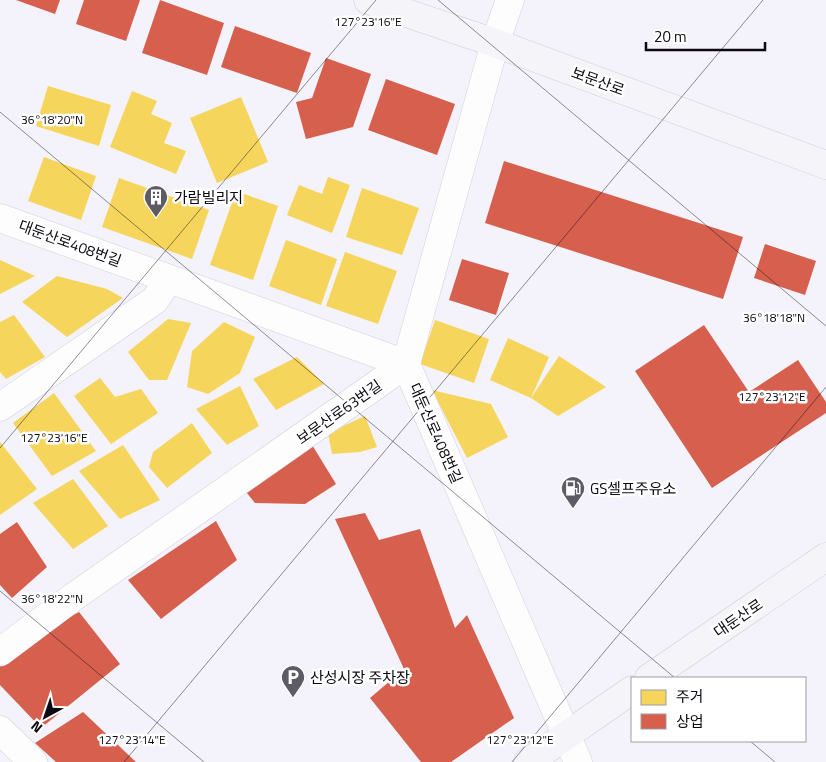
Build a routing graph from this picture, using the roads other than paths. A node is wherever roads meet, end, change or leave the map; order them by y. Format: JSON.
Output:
{"nodes":[{"id":1,"x":368,"y":0,"type":"edge"},
{"id":2,"x":510,"y":0,"type":"edge"},
{"id":3,"x":496,"y":43,"type":"junction"},
{"id":4,"x":826,"y":165,"type":"edge"},
{"id":5,"x":0,"y":218,"type":"edge"},
{"id":6,"x":169,"y":279,"type":"junction"},
{"id":7,"x":406,"y":364,"type":"junction"},
{"id":8,"x":0,"y":407,"type":"edge"},
{"id":9,"x":826,"y":557,"type":"edge"},
{"id":10,"x":0,"y":652,"type":"edge"},
{"id":11,"x":650,"y":677,"type":"edge"},
{"id":12,"x":631,"y":691,"type":"edge"},
{"id":13,"x":0,"y":730,"type":"edge"},
{"id":14,"x":568,"y":734,"type":"junction"},
{"id":15,"x":33,"y":762,"type":"edge"},
{"id":16,"x":528,"y":762,"type":"edge"},
{"id":17,"x":578,"y":762,"type":"edge"}],
"edges":[{"from":1,"to":3,"type":"main road","name":"보문산로"},
{"from":2,"to":3,"type":"street"},
{"from":3,"to":4,"type":"main road","name":"보문산로"},
{"from":3,"to":7,"type":"street"},
{"from":5,"to":6,"type":"street","name":"대둔산로408번길"},
{"from":6,"to":7,"type":"street","name":"대둔산로408번길"},
{"from":6,"to":8,"type":"street"},
{"from":7,"to":10,"type":"street","name":"보문산로63번길"},
{"from":7,"to":14,"type":"street","name":"대둔산로408번길"},
{"from":9,"to":11,"type":"main road","name":"대둔산로"},
{"from":12,"to":14,"type":"main road"},
{"from":13,"to":15,"type":"street"},
{"from":14,"to":16,"type":"main road"},
{"from":14,"to":17,"type":"street"}]}
